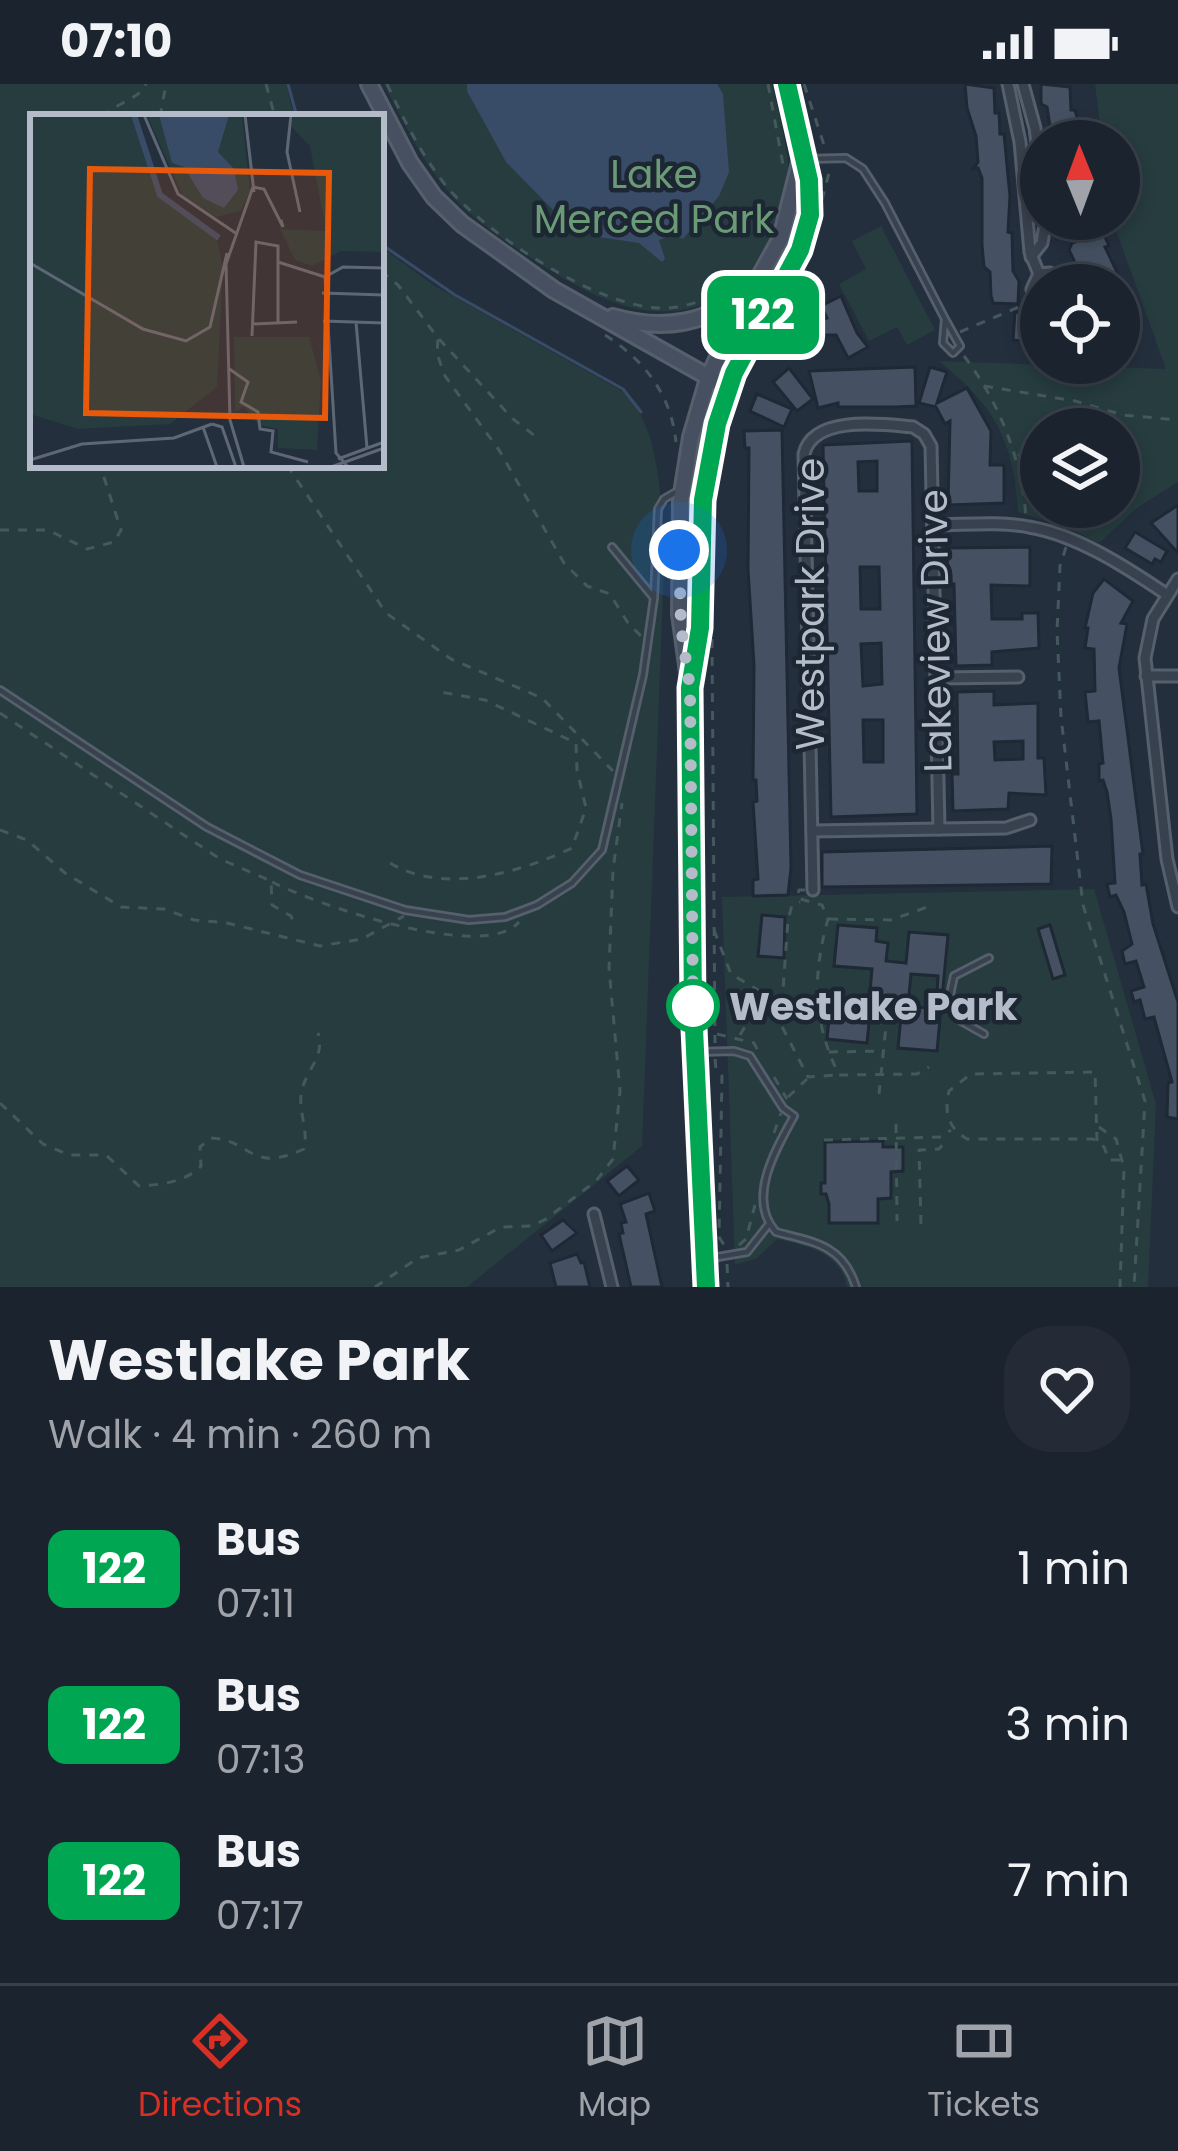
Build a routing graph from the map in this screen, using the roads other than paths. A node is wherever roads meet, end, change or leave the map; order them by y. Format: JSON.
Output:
{"nodes":[{"id":1,"x":369,"y":84,"type":"edge"},
{"id":2,"x":787,"y":84,"type":"edge"},
{"id":3,"x":1008,"y":84,"type":"edge"},
{"id":4,"x":1023,"y":84,"type":"edge"},
{"id":5,"x":1033,"y":120,"type":"edge"},
{"id":6,"x":801,"y":159,"type":"junction"},
{"id":7,"x":1042,"y":240,"type":"edge"},
{"id":8,"x":1031,"y":257,"type":"junction"},
{"id":9,"x":1034,"y":264,"type":"edge"},
{"id":10,"x":764,"y":272,"type":"junction"},
{"id":11,"x":588,"y":308,"type":"junction"},
{"id":12,"x":945,"y":319,"type":"junction"},
{"id":13,"x":708,"y":379,"type":"junction"},
{"id":14,"x":728,"y":388,"type":"junction"},
{"id":15,"x":924,"y":434,"type":"joint"},
{"id":16,"x":682,"y":487,"type":"junction"},
{"id":17,"x":933,"y":525,"type":"junction"},
{"id":18,"x":612,"y":547,"type":"dead end"},
{"id":19,"x":1178,"y":579,"type":"edge"},
{"id":20,"x":1166,"y":594,"type":"junction"},
{"id":21,"x":654,"y":598,"type":"junction"},
{"id":22,"x":1146,"y":676,"type":"junction"},
{"id":23,"x":1178,"y":676,"type":"edge"},
{"id":24,"x":1018,"y":677,"type":"dead end"},
{"id":25,"x":937,"y":678,"type":"junction"},
{"id":26,"x":690,"y":688,"type":"junction"},
{"id":27,"x":0,"y":690,"type":"edge"},
{"id":28,"x":1162,"y":812,"type":"junction"},
{"id":29,"x":1177,"y":812,"type":"edge"},
{"id":30,"x":1030,"y":820,"type":"dead end"},
{"id":31,"x":939,"y":829,"type":"junction"},
{"id":32,"x":812,"y":831,"type":"junction"},
{"id":33,"x":813,"y":890,"type":"dead end"},
{"id":34,"x":1178,"y":907,"type":"edge"},
{"id":35,"x":988,"y":958,"type":"dead end"},
{"id":36,"x":984,"y":1034,"type":"dead end"},
{"id":37,"x":694,"y":1052,"type":"junction"},
{"id":38,"x":594,"y":1214,"type":"dead end"},
{"id":39,"x":769,"y":1224,"type":"junction"},
{"id":40,"x":704,"y":1259,"type":"junction"},
{"id":41,"x":612,"y":1287,"type":"edge"},
{"id":42,"x":706,"y":1287,"type":"edge"},
{"id":43,"x":856,"y":1287,"type":"edge"}],
"edges":[{"from":1,"to":11,"type":"main road"},
{"from":2,"to":6,"type":"main road"},
{"from":3,"to":8,"type":"street"},
{"from":4,"to":5,"type":"street"},
{"from":6,"to":10,"type":"main road"},
{"from":6,"to":12,"type":"lane"},
{"from":6,"to":14,"type":"main road"},
{"from":7,"to":8,"type":"street"},
{"from":8,"to":9,"type":"street"},
{"from":10,"to":11,"type":"main road"},
{"from":10,"to":13,"type":"main road"},
{"from":11,"to":13,"type":"main road"},
{"from":12,"to":12,"type":"lane"},
{"from":13,"to":14,"type":"main road"},
{"from":13,"to":16,"type":"main road"},
{"from":14,"to":26,"type":"main road"},
{"from":15,"to":17,"type":"street","name":"Lakeview Drive"},
{"from":15,"to":32,"type":"street","name":"Westpark Drive"},
{"from":16,"to":21,"type":"lane"},
{"from":16,"to":26,"type":"main road"},
{"from":17,"to":20,"type":"street"},
{"from":17,"to":25,"type":"street","name":"Lakeview Drive"},
{"from":18,"to":21,"type":"lane"},
{"from":19,"to":20,"type":"street"},
{"from":20,"to":22,"type":"street"},
{"from":21,"to":27,"type":"lane"},
{"from":22,"to":23,"type":"street"},
{"from":22,"to":28,"type":"street"},
{"from":24,"to":25,"type":"street"},
{"from":25,"to":31,"type":"street","name":"Lakeview Drive"},
{"from":26,"to":37,"type":"main road"},
{"from":28,"to":29,"type":"street"},
{"from":28,"to":34,"type":"street"},
{"from":30,"to":31,"type":"street"},
{"from":31,"to":32,"type":"street"},
{"from":32,"to":33,"type":"street","name":"Westpark Drive"},
{"from":35,"to":36,"type":"lane"},
{"from":37,"to":39,"type":"lane"},
{"from":37,"to":40,"type":"main road"},
{"from":38,"to":41,"type":"street"},
{"from":39,"to":40,"type":"lane"},
{"from":39,"to":43,"type":"lane"},
{"from":40,"to":42,"type":"main road"}]}
